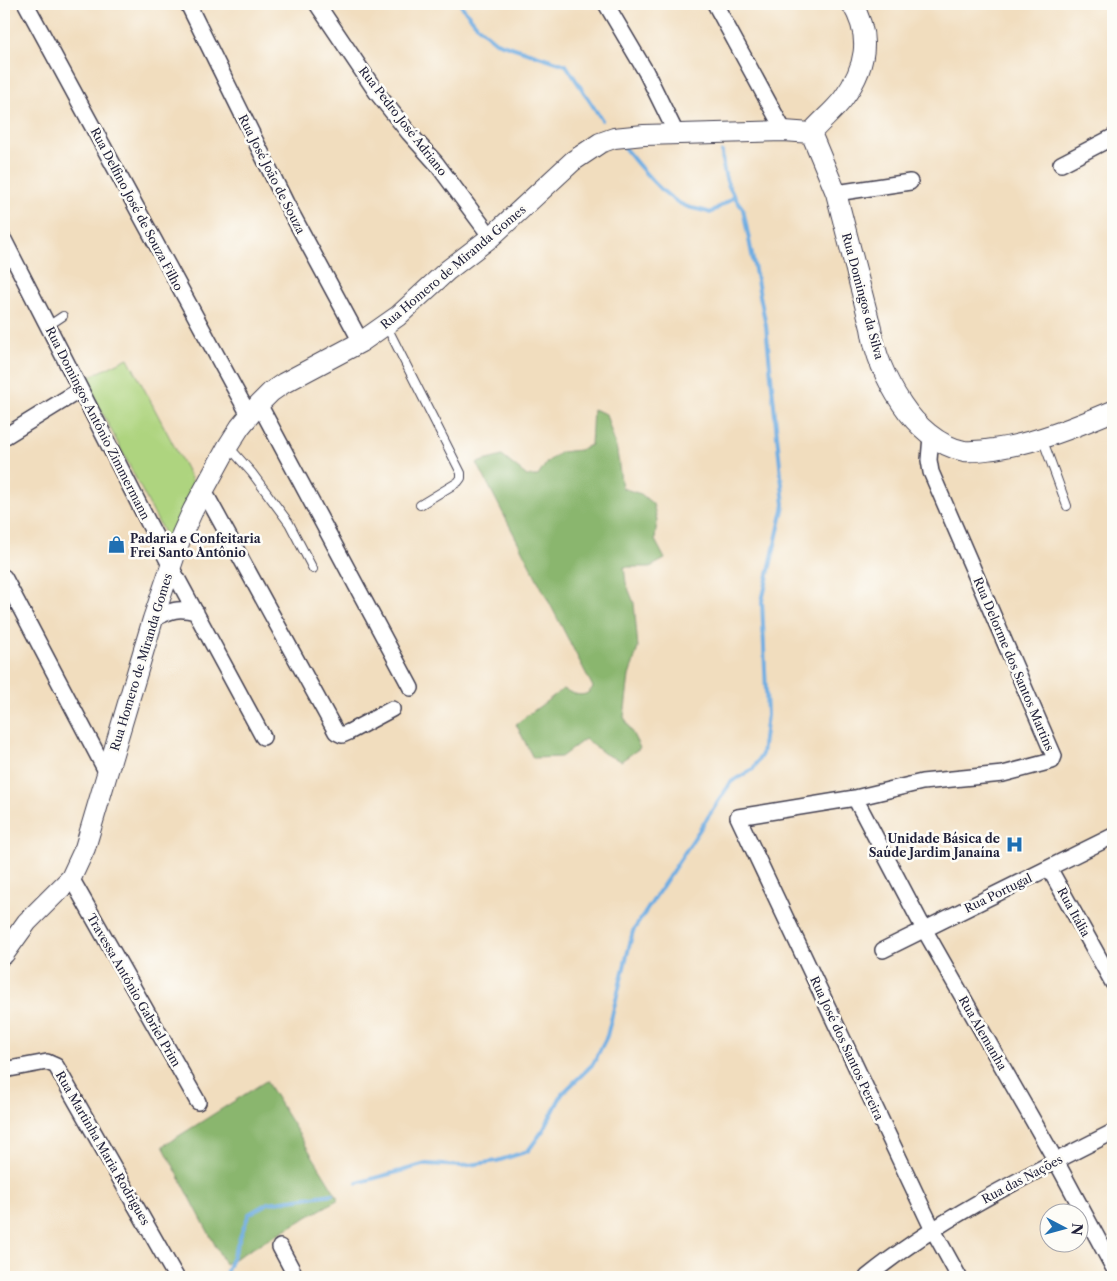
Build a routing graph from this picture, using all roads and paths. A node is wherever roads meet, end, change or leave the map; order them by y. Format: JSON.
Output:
{"nodes":[{"id":1,"x":26,"y":4,"type":"edge"},
{"id":2,"x":188,"y":4,"type":"edge"},
{"id":3,"x":317,"y":4,"type":"edge"},
{"id":4,"x":606,"y":4,"type":"edge"},
{"id":5,"x":715,"y":4,"type":"edge"},
{"id":6,"x":855,"y":5,"type":"edge"},
{"id":7,"x":784,"y":131,"type":"junction"},
{"id":8,"x":811,"y":133,"type":"junction"},
{"id":9,"x":677,"y":135,"type":"junction"},
{"id":10,"x":1113,"y":137,"type":"edge"},
{"id":11,"x":1060,"y":164,"type":"dead end"},
{"id":12,"x":910,"y":182,"type":"dead end"},
{"id":13,"x":836,"y":193,"type":"junction"},
{"id":14,"x":491,"y":237,"type":"junction"},
{"id":15,"x":4,"y":240,"type":"edge"},
{"id":16,"x":63,"y":316,"type":"dead end"},
{"id":17,"x":386,"y":325,"type":"junction"},
{"id":18,"x":48,"y":326,"type":"junction"},
{"id":19,"x":361,"y":342,"type":"junction"},
{"id":20,"x":80,"y":390,"type":"junction"},
{"id":21,"x":254,"y":409,"type":"junction"},
{"id":22,"x":1113,"y":410,"type":"edge"},
{"id":23,"x":931,"y":436,"type":"junction"},
{"id":24,"x":4,"y":437,"type":"edge"},
{"id":25,"x":1042,"y":438,"type":"junction"},
{"id":26,"x":228,"y":446,"type":"junction"},
{"id":27,"x":204,"y":491,"type":"junction"},
{"id":28,"x":420,"y":505,"type":"dead end"},
{"id":29,"x":1066,"y":506,"type":"dead end"},
{"id":30,"x":170,"y":565,"type":"junction"},
{"id":31,"x":314,"y":569,"type":"dead end"},
{"id":32,"x":4,"y":577,"type":"edge"},
{"id":33,"x":196,"y":612,"type":"junction"},
{"id":34,"x":153,"y":620,"type":"junction"},
{"id":35,"x":411,"y":688,"type":"dead end"},
{"id":36,"x":392,"y":708,"type":"dead end"},
{"id":37,"x":263,"y":737,"type":"dead end"},
{"id":38,"x":107,"y":773,"type":"junction"},
{"id":39,"x":855,"y":798,"type":"junction"},
{"id":40,"x":738,"y":817,"type":"joint"},
{"id":41,"x":1113,"y":836,"type":"edge"},
{"id":42,"x":1049,"y":868,"type":"junction"},
{"id":43,"x":71,"y":878,"type":"junction"},
{"id":44,"x":924,"y":929,"type":"junction"},
{"id":45,"x":883,"y":950,"type":"dead end"},
{"id":46,"x":4,"y":954,"type":"edge"},
{"id":47,"x":1113,"y":983,"type":"edge"},
{"id":48,"x":4,"y":1070,"type":"edge"},
{"id":49,"x":198,"y":1102,"type":"dead end"},
{"id":50,"x":1113,"y":1132,"type":"edge"},
{"id":51,"x":1056,"y":1161,"type":"junction"},
{"id":52,"x":932,"y":1228,"type":"junction"},
{"id":53,"x":280,"y":1247,"type":"dead end"},
{"id":54,"x":1113,"y":1267,"type":"edge"},
{"id":55,"x":176,"y":1277,"type":"edge"},
{"id":56,"x":296,"y":1277,"type":"edge"},
{"id":57,"x":867,"y":1277,"type":"edge"},
{"id":58,"x":959,"y":1277,"type":"edge"}],
"edges":[{"from":1,"to":21,"type":"street","name":"Rua Delfino José de Souza Filho"},
{"from":2,"to":19,"type":"street","name":"Rua José João de Souza"},
{"from":3,"to":14,"type":"street","name":"Rua Pedro José Adriano"},
{"from":4,"to":9,"type":"street"},
{"from":5,"to":7,"type":"street"},
{"from":6,"to":8,"type":"street"},
{"from":7,"to":8,"type":"street","name":"Rua Homero de Miranda Gomes"},
{"from":7,"to":9,"type":"street","name":"Rua Homero de Miranda Gomes"},
{"from":8,"to":13,"type":"street","name":"Rua Domingos da Silva"},
{"from":9,"to":14,"type":"street","name":"Rua Homero de Miranda Gomes"},
{"from":10,"to":11,"type":"street"},
{"from":12,"to":13,"type":"street"},
{"from":13,"to":23,"type":"street","name":"Rua Domingos da Silva"},
{"from":14,"to":17,"type":"street","name":"Rua Homero de Miranda Gomes"},
{"from":15,"to":18,"type":"street","name":"Rua Domingos Antônio Zimmermann"},
{"from":16,"to":18,"type":"lane"},
{"from":17,"to":19,"type":"street","name":"Rua Homero de Miranda Gomes"},
{"from":17,"to":28,"type":"lane"},
{"from":18,"to":20,"type":"street","name":"Rua Domingos Antônio Zimmermann"},
{"from":19,"to":21,"type":"street","name":"Rua Homero de Miranda Gomes"},
{"from":20,"to":24,"type":"street"},
{"from":20,"to":30,"type":"street","name":"Rua Domingos Antônio Zimmermann"},
{"from":21,"to":26,"type":"street","name":"Rua Homero de Miranda Gomes"},
{"from":21,"to":35,"type":"street","name":"Rua Delfino José de Souza Filho"},
{"from":22,"to":25,"type":"street","name":"Rua Domingos da Silva"},
{"from":23,"to":25,"type":"street","name":"Rua Domingos da Silva"},
{"from":23,"to":39,"type":"street","name":"Rua Delorme dos Santos Martins"},
{"from":25,"to":29,"type":"lane"},
{"from":26,"to":27,"type":"street","name":"Rua Homero de Miranda Gomes"},
{"from":26,"to":31,"type":"lane"},
{"from":27,"to":30,"type":"street","name":"Rua Homero de Miranda Gomes"},
{"from":27,"to":36,"type":"street"},
{"from":30,"to":33,"type":"street","name":"Rua Domingos Antônio Zimmermann"},
{"from":30,"to":34,"type":"street","name":"Rua Homero de Miranda Gomes"},
{"from":32,"to":38,"type":"street"},
{"from":33,"to":34,"type":"street"},
{"from":33,"to":37,"type":"street","name":"Rua Domingos Antônio Zimmermann"},
{"from":34,"to":38,"type":"street","name":"Rua Homero de Miranda Gomes"},
{"from":38,"to":43,"type":"street","name":"Rua Homero de Miranda Gomes"},
{"from":39,"to":40,"type":"street","name":"Rua Delorme dos Santos Martins"},
{"from":39,"to":44,"type":"street","name":"Rua Alemanha"},
{"from":40,"to":52,"type":"street","name":"Rua José dos Santos Pereira"},
{"from":41,"to":42,"type":"street","name":"Rua Portugal"},
{"from":42,"to":44,"type":"street","name":"Rua Portugal"},
{"from":42,"to":47,"type":"street","name":"Rua Itália"},
{"from":43,"to":46,"type":"street","name":"Rua Homero de Miranda Gomes"},
{"from":43,"to":49,"type":"street","name":"Travessa Antônio Gabriel Prim"},
{"from":44,"to":45,"type":"street","name":"Rua Portugal"},
{"from":44,"to":51,"type":"street","name":"Rua Alemanha"},
{"from":48,"to":55,"type":"street","name":"Rua Martinha Maria Rodrigues"},
{"from":50,"to":51,"type":"street","name":"Rua das Nações"},
{"from":51,"to":52,"type":"street","name":"Rua das Nações"},
{"from":51,"to":54,"type":"street","name":"Rua Alemanha"},
{"from":52,"to":57,"type":"street","name":"Rua das Nações"},
{"from":52,"to":58,"type":"street","name":"Rua José dos Santos Pereira"},
{"from":53,"to":56,"type":"street"}]}
